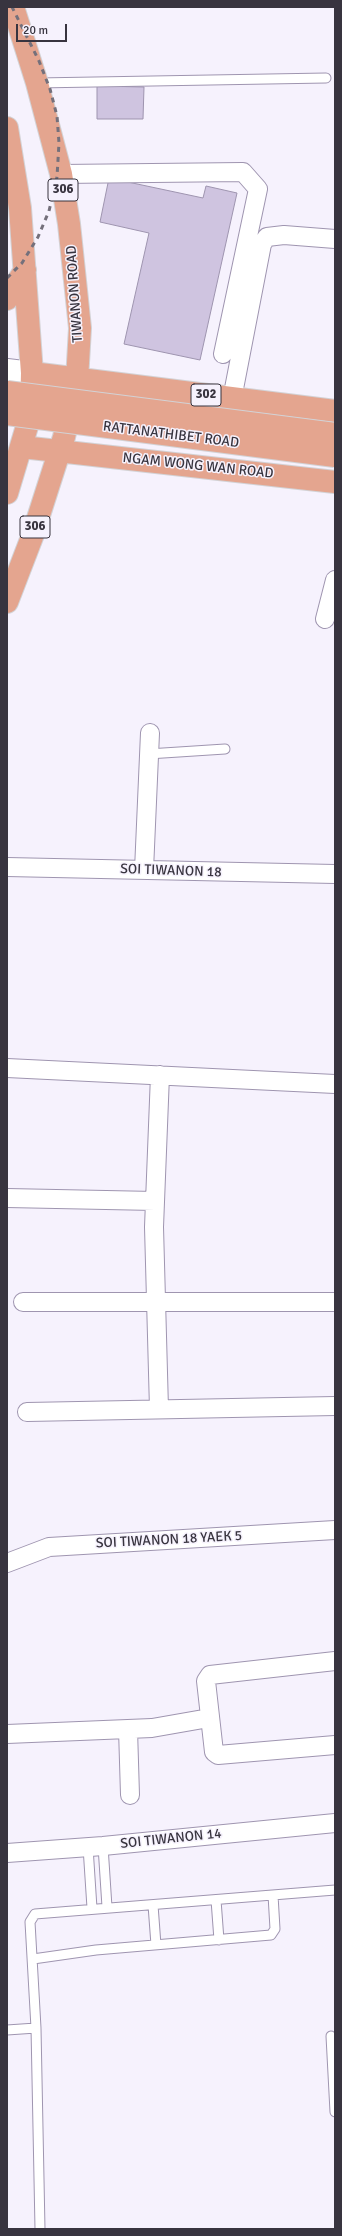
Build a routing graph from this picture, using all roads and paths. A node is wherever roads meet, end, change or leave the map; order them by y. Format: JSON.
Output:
{"nodes":[{"id":1,"x":13,"y":7,"type":"edge"},
{"id":2,"x":326,"y":78,"type":"dead end"},
{"id":3,"x":37,"y":83,"type":"junction"},
{"id":4,"x":7,"y":128,"type":"edge"},
{"id":5,"x":61,"y":174,"type":"junction"},
{"id":6,"x":335,"y":239,"type":"edge"},
{"id":7,"x":25,"y":270,"type":"junction"},
{"id":8,"x":7,"y":299,"type":"edge"},
{"id":9,"x":223,"y":354,"type":"dead end"},
{"id":10,"x":7,"y":370,"type":"edge"},
{"id":11,"x":32,"y":380,"type":"junction"},
{"id":12,"x":77,"y":380,"type":"junction"},
{"id":13,"x":7,"y":392,"type":"edge"},
{"id":14,"x":232,"y":399,"type":"junction"},
{"id":15,"x":7,"y":403,"type":"edge"},
{"id":16,"x":72,"y":406,"type":"junction"},
{"id":17,"x":335,"y":411,"type":"edge"},
{"id":18,"x":31,"y":413,"type":"junction"},
{"id":19,"x":7,"y":414,"type":"edge"},
{"id":20,"x":335,"y":434,"type":"edge"},
{"id":21,"x":63,"y":444,"type":"junction"},
{"id":22,"x":14,"y":446,"type":"edge"},
{"id":23,"x":335,"y":456,"type":"edge"},
{"id":24,"x":247,"y":472,"type":"junction"},
{"id":25,"x":335,"y":482,"type":"edge"},
{"id":26,"x":7,"y":493,"type":"edge"},
{"id":27,"x":335,"y":580,"type":"edge"},
{"id":28,"x":7,"y":602,"type":"edge"},
{"id":29,"x":325,"y":619,"type":"dead end"},
{"id":30,"x":150,"y":733,"type":"dead end"},
{"id":31,"x":225,"y":749,"type":"dead end"},
{"id":32,"x":148,"y":754,"type":"junction"},
{"id":33,"x":7,"y":867,"type":"edge"},
{"id":34,"x":144,"y":870,"type":"junction"},
{"id":35,"x":335,"y":874,"type":"edge"},
{"id":36,"x":7,"y":1068,"type":"edge"},
{"id":37,"x":160,"y":1075,"type":"junction"},
{"id":38,"x":335,"y":1084,"type":"edge"},
{"id":39,"x":7,"y":1198,"type":"edge"},
{"id":40,"x":155,"y":1201,"type":"junction"},
{"id":41,"x":23,"y":1302,"type":"dead end"},
{"id":42,"x":156,"y":1302,"type":"junction"},
{"id":43,"x":335,"y":1302,"type":"edge"},
{"id":44,"x":335,"y":1406,"type":"edge"},
{"id":45,"x":159,"y":1409,"type":"junction"},
{"id":46,"x":27,"y":1412,"type":"dead end"},
{"id":47,"x":335,"y":1530,"type":"edge"},
{"id":48,"x":7,"y":1563,"type":"edge"},
{"id":49,"x":335,"y":1661,"type":"edge"},
{"id":50,"x":209,"y":1718,"type":"junction"},
{"id":51,"x":128,"y":1729,"type":"junction"},
{"id":52,"x":7,"y":1734,"type":"edge"},
{"id":53,"x":335,"y":1746,"type":"edge"},
{"id":54,"x":130,"y":1796,"type":"dead end"},
{"id":55,"x":335,"y":1823,"type":"edge"},
{"id":56,"x":95,"y":1847,"type":"junction"},
{"id":57,"x":7,"y":1853,"type":"edge"},
{"id":58,"x":335,"y":1890,"type":"edge"},
{"id":59,"x":273,"y":1895,"type":"junction"},
{"id":60,"x":216,"y":1900,"type":"junction"},
{"id":61,"x":153,"y":1905,"type":"junction"},
{"id":62,"x":107,"y":1907,"type":"junction"},
{"id":63,"x":92,"y":1908,"type":"junction"},
{"id":64,"x":219,"y":1940,"type":"junction"},
{"id":65,"x":156,"y":1945,"type":"junction"},
{"id":66,"x":33,"y":1959,"type":"junction"},
{"id":67,"x":36,"y":2028,"type":"junction"},
{"id":68,"x":7,"y":2030,"type":"edge"},
{"id":69,"x":331,"y":2036,"type":"dead end"},
{"id":70,"x":335,"y":2112,"type":"edge"},
{"id":71,"x":40,"y":2229,"type":"edge"}],
"edges":[{"from":1,"to":3,"type":"main road","name":"TIWANON ROAD","number":"306"},
{"from":2,"to":3,"type":"lane"},
{"from":3,"to":5,"type":"main road","name":"TIWANON ROAD","number":"306"},
{"from":4,"to":7,"type":"main road"},
{"from":5,"to":9,"type":"street"},
{"from":5,"to":12,"type":"main road","name":"TIWANON ROAD","number":"306"},
{"from":6,"to":14,"type":"street"},
{"from":7,"to":8,"type":"main road"},
{"from":7,"to":11,"type":"main road"},
{"from":10,"to":11,"type":"main road","number":"302"},
{"from":11,"to":12,"type":"main road","number":"302"},
{"from":11,"to":16,"type":"main road"},
{"from":11,"to":18,"type":"main road"},
{"from":12,"to":14,"type":"main road","number":"302"},
{"from":12,"to":16,"type":"main road","name":"TIWANON ROAD","number":"306"},
{"from":13,"to":20,"type":"main road","name":"RATTANATHIBET ROAD","bridge":true},
{"from":14,"to":17,"type":"main road","number":"302"},
{"from":15,"to":18,"type":"main road"},
{"from":16,"to":21,"type":"main road","name":"TIWANON ROAD","number":"306"},
{"from":16,"to":24,"type":"main road"},
{"from":18,"to":21,"type":"main road"},
{"from":18,"to":22,"type":"main road"},
{"from":19,"to":23,"type":"main road","name":"RATTANATHIBET ROAD","bridge":true},
{"from":21,"to":22,"type":"main road"},
{"from":21,"to":24,"type":"main road","name":"NGAM WONG WAN ROAD"},
{"from":21,"to":28,"type":"main road","name":"TIWANON ROAD","number":"306"},
{"from":22,"to":26,"type":"main road"},
{"from":24,"to":25,"type":"main road","name":"NGAM WONG WAN ROAD"},
{"from":27,"to":29,"type":"street"},
{"from":30,"to":32,"type":"street"},
{"from":31,"to":32,"type":"lane"},
{"from":32,"to":34,"type":"street"},
{"from":33,"to":34,"type":"street","name":"SOI TIWANON 18"},
{"from":34,"to":35,"type":"street","name":"SOI TIWANON 18"},
{"from":36,"to":37,"type":"street"},
{"from":37,"to":38,"type":"street"},
{"from":37,"to":40,"type":"street"},
{"from":39,"to":40,"type":"street"},
{"from":40,"to":42,"type":"street"},
{"from":41,"to":42,"type":"street"},
{"from":42,"to":43,"type":"street"},
{"from":42,"to":45,"type":"street"},
{"from":44,"to":45,"type":"street"},
{"from":45,"to":46,"type":"street"},
{"from":47,"to":48,"type":"street","name":"SOI TIWANON 18 YAEK 5"},
{"from":49,"to":50,"type":"street"},
{"from":50,"to":51,"type":"street"},
{"from":50,"to":53,"type":"street"},
{"from":51,"to":52,"type":"street"},
{"from":51,"to":54,"type":"street"},
{"from":55,"to":56,"type":"street","name":"SOI TIWANON 14"},
{"from":56,"to":57,"type":"street","name":"SOI TIWANON 14"},
{"from":56,"to":62,"type":"lane"},
{"from":56,"to":63,"type":"lane"},
{"from":58,"to":59,"type":"lane"},
{"from":59,"to":60,"type":"lane"},
{"from":59,"to":64,"type":"lane"},
{"from":60,"to":61,"type":"lane"},
{"from":60,"to":64,"type":"lane"},
{"from":61,"to":62,"type":"lane"},
{"from":61,"to":65,"type":"lane"},
{"from":62,"to":63,"type":"lane"},
{"from":63,"to":66,"type":"lane"},
{"from":64,"to":65,"type":"lane"},
{"from":65,"to":66,"type":"lane"},
{"from":66,"to":67,"type":"lane"},
{"from":67,"to":68,"type":"lane"},
{"from":67,"to":71,"type":"lane"},
{"from":69,"to":70,"type":"lane"}]}
